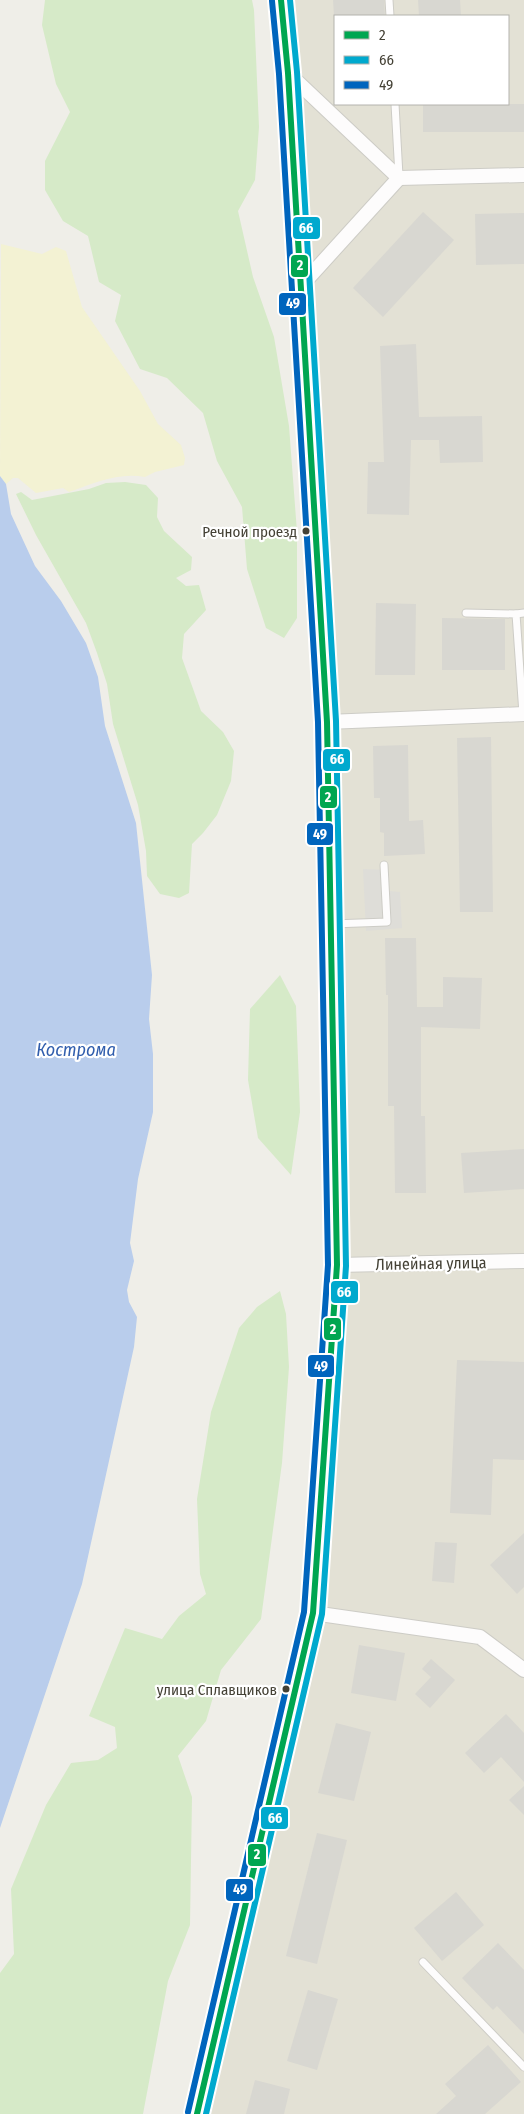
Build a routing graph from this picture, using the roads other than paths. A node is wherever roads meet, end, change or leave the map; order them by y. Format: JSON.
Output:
{"nodes":[{"id":1,"x":281,"y":0,"type":"edge"},
{"id":2,"x":389,"y":0,"type":"edge"},
{"id":3,"x":390,"y":15,"type":"edge"},
{"id":4,"x":288,"y":73,"type":"junction"},
{"id":5,"x":395,"y":105,"type":"edge"},
{"id":6,"x":524,"y":175,"type":"edge"},
{"id":7,"x":399,"y":178,"type":"junction"},
{"id":8,"x":300,"y":287,"type":"junction"},
{"id":9,"x":466,"y":613,"type":"dead end"},
{"id":10,"x":520,"y":614,"type":"edge"},
{"id":11,"x":524,"y":714,"type":"edge"},
{"id":12,"x":327,"y":722,"type":"junction"},
{"id":13,"x":384,"y":865,"type":"dead end"},
{"id":14,"x":331,"y":924,"type":"junction"},
{"id":15,"x":524,"y":1261,"type":"edge"},
{"id":16,"x":337,"y":1265,"type":"junction"},
{"id":17,"x":312,"y":1613,"type":"junction"},
{"id":18,"x":524,"y":1670,"type":"edge"},
{"id":19,"x":423,"y":1962,"type":"dead end"},
{"id":20,"x":524,"y":2067,"type":"edge"},
{"id":21,"x":197,"y":2114,"type":"edge"}],
"edges":[{"from":1,"to":4,"type":"street"},
{"from":2,"to":3,"type":"lane"},
{"from":4,"to":7,"type":"street"},
{"from":4,"to":8,"type":"street"},
{"from":5,"to":7,"type":"lane"},
{"from":6,"to":7,"type":"street"},
{"from":7,"to":8,"type":"street"},
{"from":8,"to":12,"type":"street"},
{"from":9,"to":10,"type":"lane"},
{"from":10,"to":11,"type":"lane"},
{"from":11,"to":12,"type":"street"},
{"from":12,"to":14,"type":"street"},
{"from":13,"to":14,"type":"lane"},
{"from":14,"to":16,"type":"street"},
{"from":15,"to":16,"type":"street","name":"Линейная улица"},
{"from":16,"to":17,"type":"street"},
{"from":17,"to":18,"type":"street"},
{"from":17,"to":21,"type":"street"},
{"from":19,"to":20,"type":"lane"}]}
